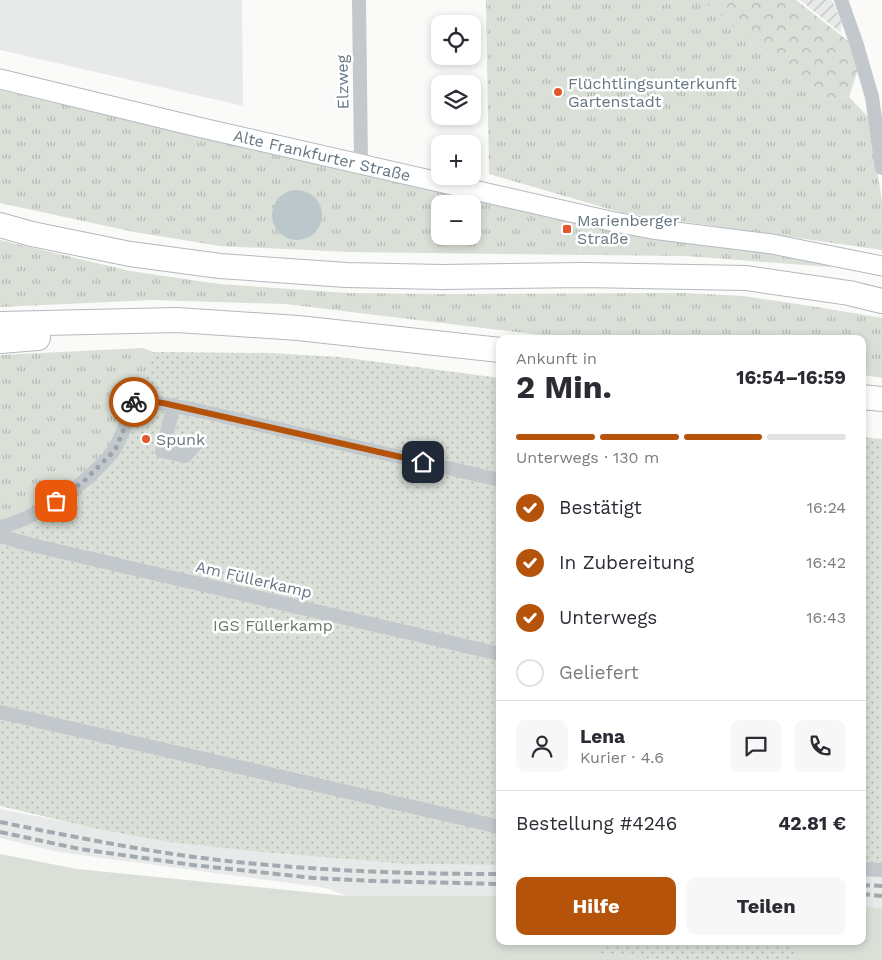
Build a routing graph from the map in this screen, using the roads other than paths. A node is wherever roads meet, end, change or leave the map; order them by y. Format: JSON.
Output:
{"nodes":[{"id":1,"x":359,"y":0,"type":"edge"},
{"id":2,"x":841,"y":0,"type":"edge"},
{"id":3,"x":0,"y":79,"type":"edge"},
{"id":4,"x":361,"y":164,"type":"junction"},
{"id":5,"x":882,"y":168,"type":"edge"},
{"id":6,"x":0,"y":225,"type":"edge"},
{"id":7,"x":882,"y":266,"type":"edge"},
{"id":8,"x":882,"y":300,"type":"edge"},
{"id":9,"x":0,"y":324,"type":"edge"},
{"id":10,"x":259,"y":325,"type":"junction"},
{"id":11,"x":0,"y":341,"type":"edge"},
{"id":12,"x":496,"y":350,"type":"edge"},
{"id":13,"x":866,"y":397,"type":"edge"},
{"id":14,"x":882,"y":399,"type":"edge"},
{"id":15,"x":174,"y":405,"type":"junction"},
{"id":16,"x":196,"y":444,"type":"dead end"},
{"id":17,"x":496,"y":479,"type":"edge"},
{"id":18,"x":0,"y":527,"type":"edge"},
{"id":19,"x":0,"y":536,"type":"edge"},
{"id":20,"x":496,"y":653,"type":"edge"},
{"id":21,"x":0,"y":712,"type":"edge"},
{"id":22,"x":496,"y":826,"type":"edge"},
{"id":23,"x":866,"y":869,"type":"edge"},
{"id":24,"x":882,"y":870,"type":"edge"}],
"edges":[{"from":1,"to":4,"type":"street","name":"Elzweg"},
{"from":2,"to":5,"type":"street"},
{"from":3,"to":4,"type":"street","name":"Alte Frankfurter Straße"},
{"from":4,"to":7,"type":"street","name":"Alte Frankfurter Straße"},
{"from":6,"to":8,"type":"highway"},
{"from":9,"to":10,"type":"highway"},
{"from":10,"to":11,"type":"highway"},
{"from":10,"to":12,"type":"highway"},
{"from":13,"to":14,"type":"highway"},
{"from":15,"to":16,"type":"street"},
{"from":15,"to":17,"type":"street"},
{"from":15,"to":18,"type":"street"},
{"from":19,"to":20,"type":"street","name":"Am Füllerkamp"},
{"from":21,"to":22,"type":"street"},
{"from":23,"to":24,"type":"street"}]}
